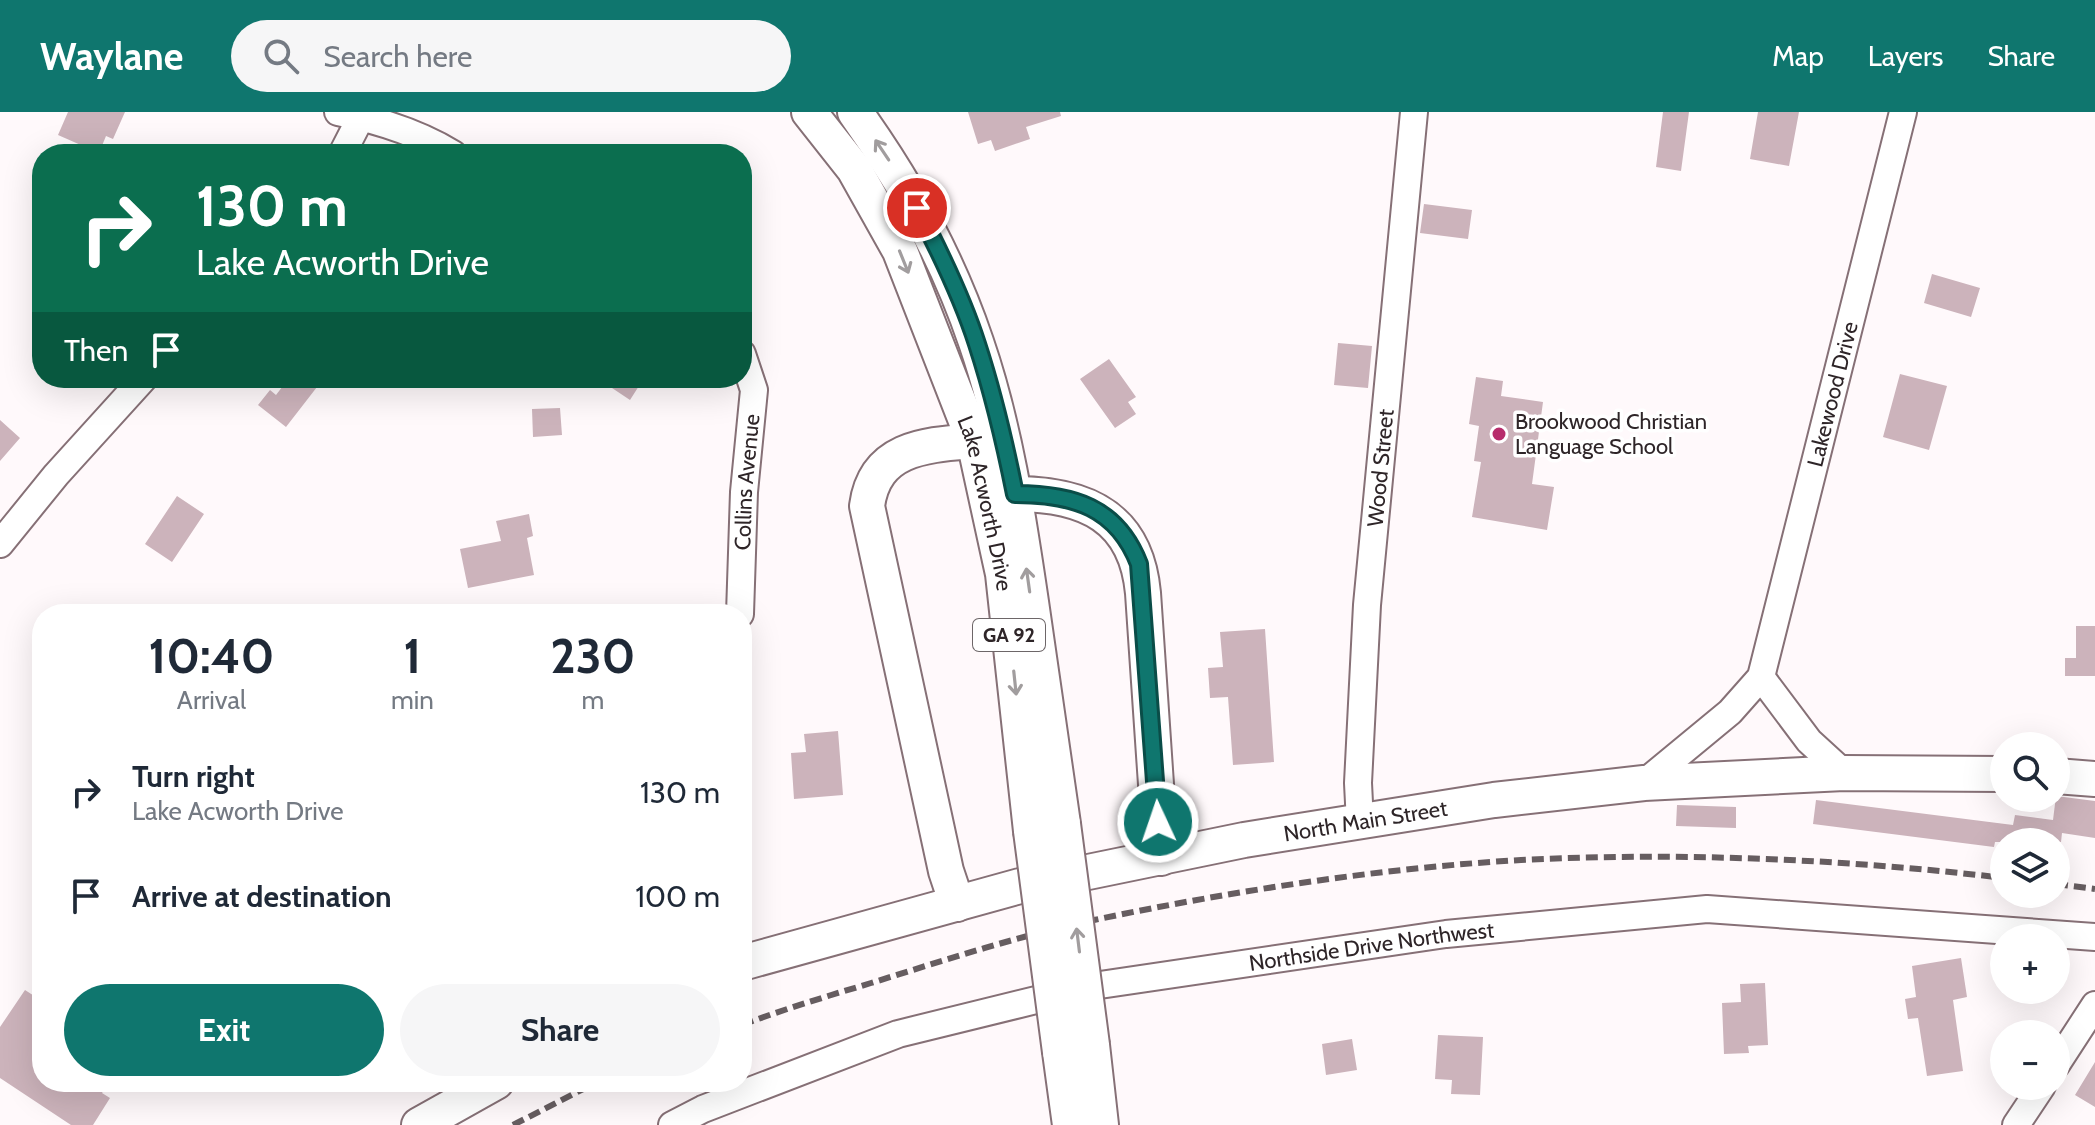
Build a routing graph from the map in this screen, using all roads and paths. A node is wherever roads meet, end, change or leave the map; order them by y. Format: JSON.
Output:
{"nodes":[{"id":1,"x":809,"y":112,"type":"edge"},
{"id":2,"x":855,"y":112,"type":"edge"},
{"id":3,"x":1414,"y":112,"type":"edge"},
{"id":4,"x":1903,"y":112,"type":"edge"},
{"id":5,"x":355,"y":114,"type":"edge"},
{"id":6,"x":345,"y":144,"type":"edge"},
{"id":7,"x":438,"y":144,"type":"edge"},
{"id":8,"x":752,"y":384,"type":"edge"},
{"id":9,"x":135,"y":388,"type":"edge"},
{"id":10,"x":974,"y":441,"type":"junction"},
{"id":11,"x":1015,"y":494,"type":"junction"},
{"id":12,"x":0,"y":544,"type":"edge"},
{"id":13,"x":740,"y":604,"type":"edge"},
{"id":14,"x":1761,"y":677,"type":"junction"},
{"id":15,"x":1844,"y":773,"type":"junction"},
{"id":16,"x":1990,"y":774,"type":"edge"},
{"id":17,"x":2070,"y":777,"type":"edge"},
{"id":18,"x":2095,"y":779,"type":"edge"},
{"id":19,"x":1644,"y":783,"type":"junction"},
{"id":20,"x":1360,"y":823,"type":"junction"},
{"id":21,"x":1047,"y":827,"type":"junction"},
{"id":22,"x":1161,"y":858,"type":"junction"},
{"id":23,"x":957,"y":904,"type":"junction"},
{"id":24,"x":2095,"y":937,"type":"edge"},
{"id":25,"x":752,"y":960,"type":"edge"},
{"id":26,"x":2095,"y":1005,"type":"edge"},
{"id":27,"x":2070,"y":1043,"type":"edge"},
{"id":28,"x":1076,"y":1048,"type":"junction"},
{"id":29,"x":752,"y":1090,"type":"edge"},
{"id":30,"x":478,"y":1092,"type":"edge"},
{"id":31,"x":747,"y":1092,"type":"edge"},
{"id":32,"x":2033,"y":1100,"type":"edge"},
{"id":33,"x":419,"y":1125,"type":"edge"},
{"id":34,"x":672,"y":1125,"type":"edge"},
{"id":35,"x":1070,"y":1125,"type":"edge"},
{"id":36,"x":1101,"y":1125,"type":"edge"},
{"id":37,"x":2016,"y":1125,"type":"edge"}],
"edges":[{"from":1,"to":10,"type":"main road","name":"Lake Acworth Drive","number":"GA 92","one_way":true},
{"from":11,"to":2,"type":"main road","name":"Lake Acworth Drive","number":"GA 92","one_way":true},
{"from":3,"to":20,"type":"street","name":"Wood Street"},
{"from":4,"to":14,"type":"street","name":"Lakewood Drive"},
{"from":5,"to":6,"type":"street"},
{"from":5,"to":7,"type":"street"},
{"from":8,"to":13,"type":"street","name":"Collins Avenue"},
{"from":9,"to":12,"type":"street"},
{"from":10,"to":21,"type":"main road","name":"Lake Acworth Drive","number":"GA 92","one_way":true},
{"from":10,"to":23,"type":"main road"},
{"from":21,"to":11,"type":"main road","name":"Lake Acworth Drive","number":"GA 92","one_way":true},
{"from":11,"to":22,"type":"main road"},
{"from":14,"to":15,"type":"street"},
{"from":14,"to":19,"type":"street","name":"Lakewood Drive"},
{"from":15,"to":16,"type":"main road","name":"North Main Street"},
{"from":15,"to":19,"type":"main road","name":"North Main Street"},
{"from":17,"to":18,"type":"main road"},
{"from":19,"to":20,"type":"main road","name":"North Main Street"},
{"from":20,"to":22,"type":"main road","name":"North Main Street"},
{"from":21,"to":28,"type":"main road","name":"Lake Acworth Drive","number":"GA 92","bridge":true},
{"from":22,"to":23,"type":"main road","name":"North Main Street"},
{"from":23,"to":25,"type":"main road","name":"North Main Street"},
{"from":24,"to":29,"type":"street","name":"Northside Drive Northwest"},
{"from":26,"to":27,"type":"street"},
{"from":28,"to":35,"type":"main road","name":"Lake Acworth Drive","number":"GA 92"},
{"from":28,"to":36,"type":"main road","name":"Lake Acworth Drive","number":"GA 92"},
{"from":30,"to":33,"type":"main road"},
{"from":31,"to":34,"type":"street","name":"Northside Drive Northwest"},
{"from":32,"to":37,"type":"street"}]}
